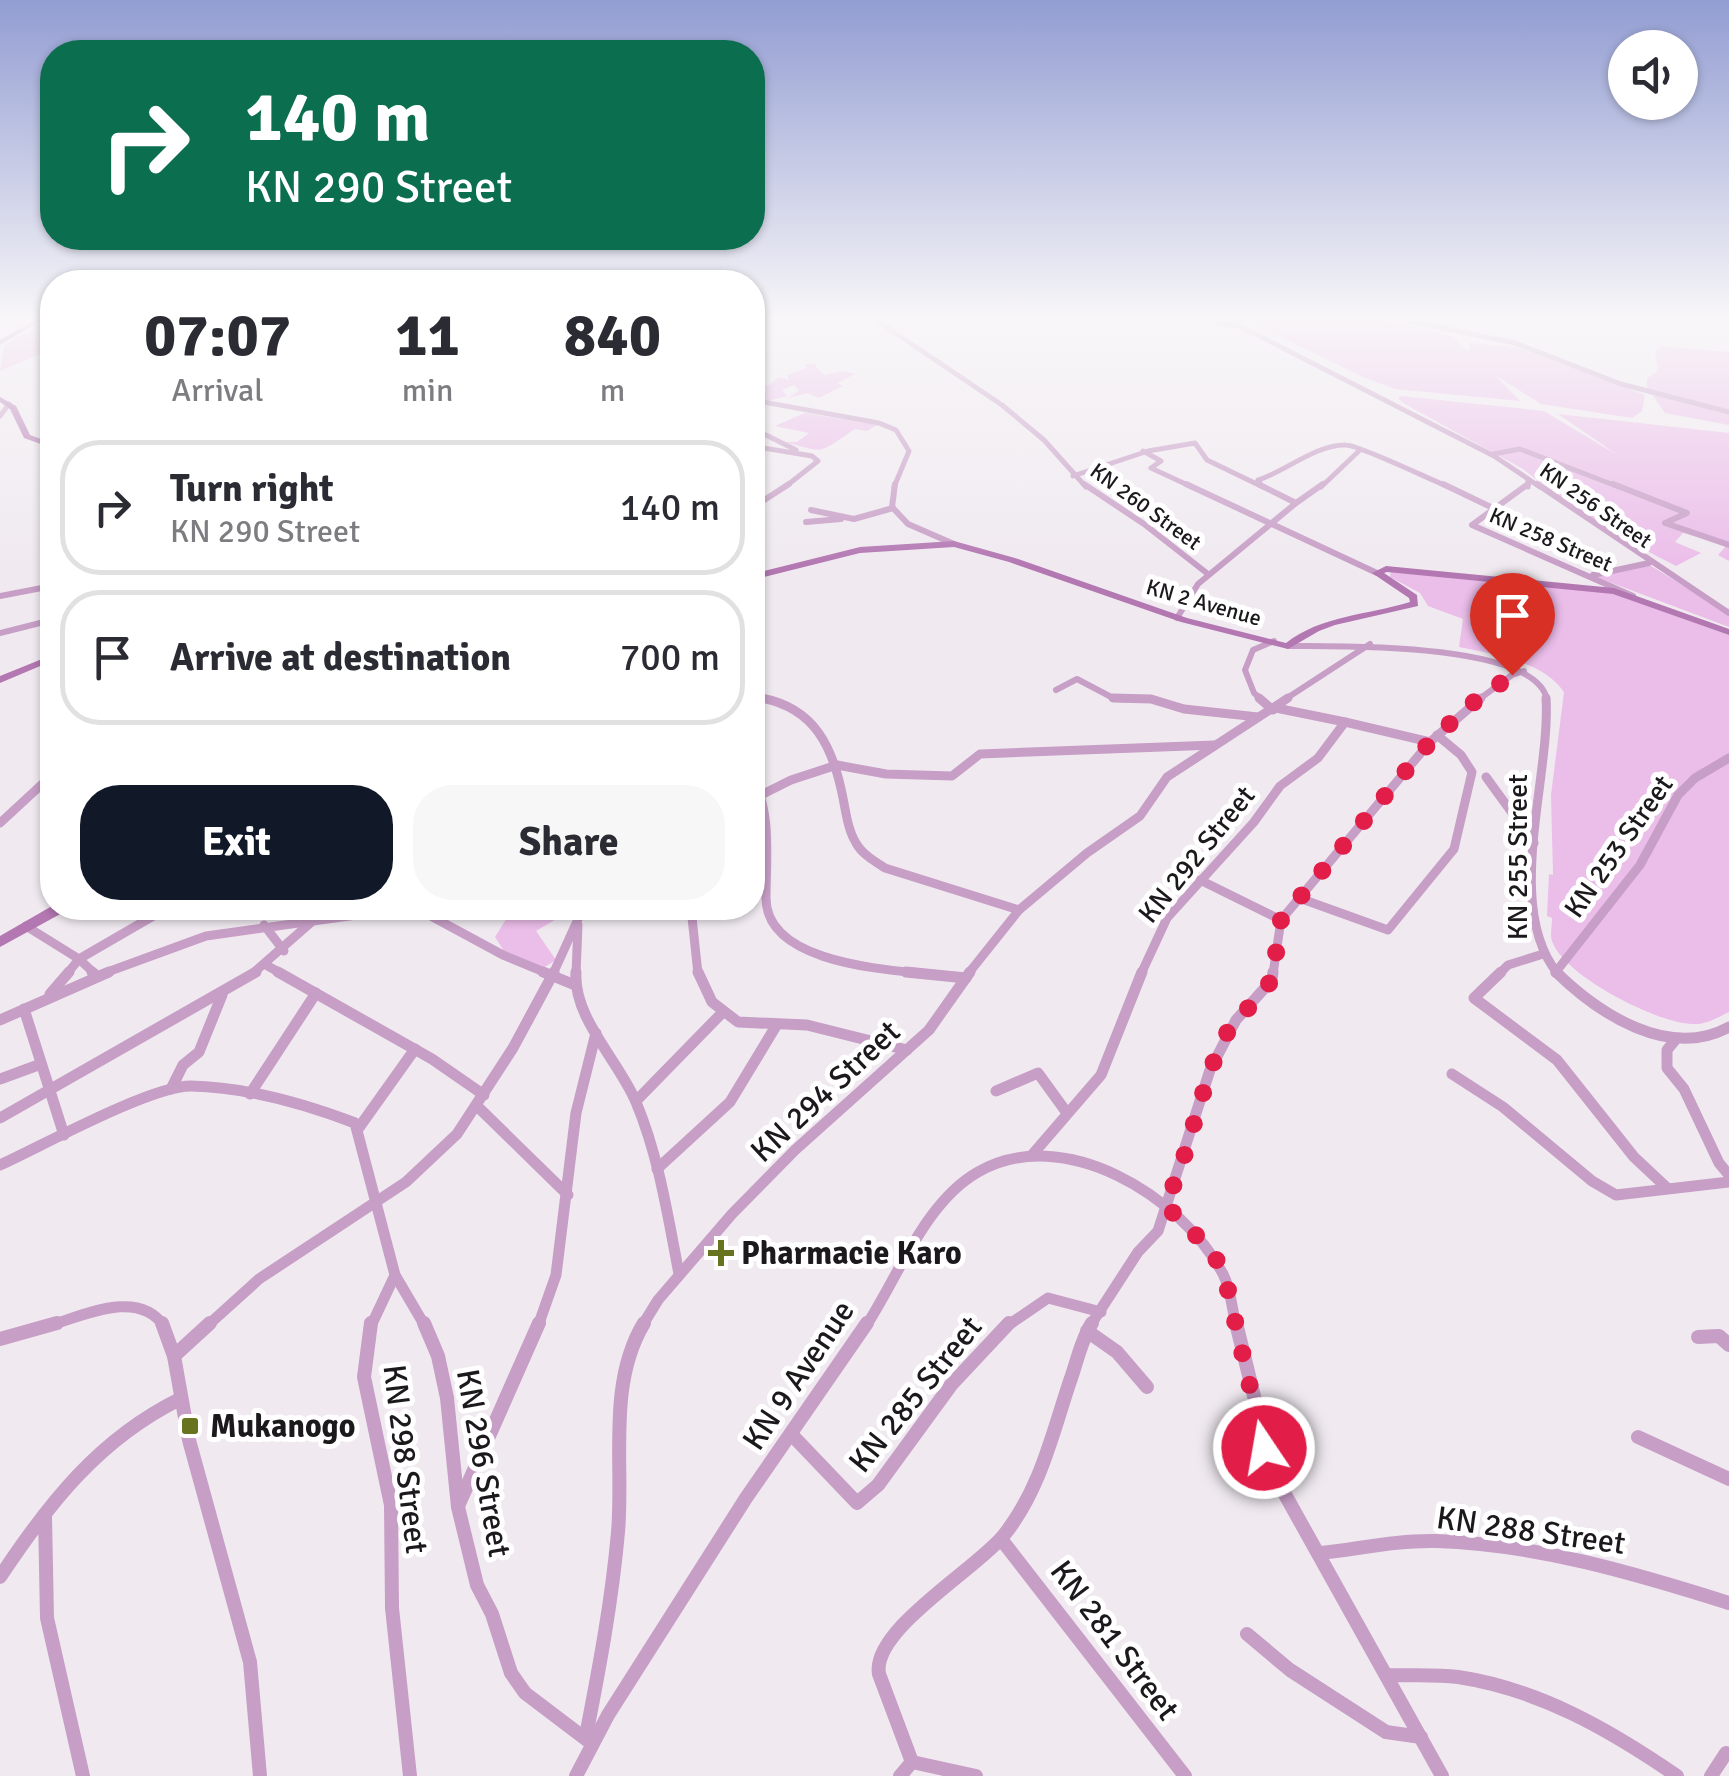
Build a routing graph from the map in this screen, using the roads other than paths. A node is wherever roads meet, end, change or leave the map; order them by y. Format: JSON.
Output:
{"nodes":[{"id":1,"x":5,"y":403,"type":"edge"},
{"id":2,"x":766,"y":403,"type":"edge"},
{"id":3,"x":998,"y":403,"type":"edge"},
{"id":4,"x":1393,"y":403,"type":"edge"},
{"id":5,"x":1694,"y":403,"type":"edge"},
{"id":6,"x":1729,"y":412,"type":"edge"},
{"id":7,"x":765,"y":435,"type":"edge"},
{"id":8,"x":40,"y":441,"type":"edge"},
{"id":9,"x":765,"y":448,"type":"edge"},
{"id":10,"x":1360,"y":450,"type":"junction"},
{"id":11,"x":1142,"y":451,"type":"junction"},
{"id":12,"x":803,"y":454,"type":"junction"},
{"id":13,"x":1492,"y":454,"type":"junction"},
{"id":14,"x":1073,"y":476,"type":"junction"},
{"id":15,"x":1528,"y":478,"type":"junction"},
{"id":16,"x":1265,"y":486,"type":"junction"},
{"id":17,"x":765,"y":499,"type":"edge"},
{"id":18,"x":1296,"y":503,"type":"junction"},
{"id":19,"x":850,"y":506,"type":"dead end"},
{"id":20,"x":894,"y":508,"type":"junction"},
{"id":21,"x":1495,"y":509,"type":"junction"},
{"id":22,"x":810,"y":510,"type":"dead end"},
{"id":23,"x":853,"y":518,"type":"junction"},
{"id":24,"x":806,"y":522,"type":"dead end"},
{"id":25,"x":1268,"y":524,"type":"junction"},
{"id":26,"x":954,"y":544,"type":"junction"},
{"id":27,"x":1729,"y":545,"type":"edge"},
{"id":28,"x":1649,"y":563,"type":"junction"},
{"id":29,"x":765,"y":574,"type":"edge"},
{"id":30,"x":1208,"y":574,"type":"junction"},
{"id":31,"x":1377,"y":574,"type":"junction"},
{"id":32,"x":1590,"y":576,"type":"junction"},
{"id":33,"x":40,"y":588,"type":"edge"},
{"id":34,"x":0,"y":596,"type":"edge"},
{"id":35,"x":1633,"y":596,"type":"junction"},
{"id":36,"x":1729,"y":614,"type":"edge"},
{"id":37,"x":1178,"y":618,"type":"junction"},
{"id":38,"x":40,"y":623,"type":"edge"},
{"id":39,"x":1729,"y":632,"type":"edge"},
{"id":40,"x":0,"y":633,"type":"edge"},
{"id":41,"x":1274,"y":642,"type":"junction"},
{"id":42,"x":1370,"y":644,"type":"junction"},
{"id":43,"x":1288,"y":646,"type":"junction"},
{"id":44,"x":40,"y":663,"type":"edge"},
{"id":45,"x":1524,"y":672,"type":"junction"},
{"id":46,"x":0,"y":680,"type":"edge"},
{"id":47,"x":1056,"y":690,"type":"dead end"},
{"id":48,"x":765,"y":698,"type":"edge"},
{"id":49,"x":1274,"y":709,"type":"junction"},
{"id":50,"x":1261,"y":717,"type":"junction"},
{"id":51,"x":1345,"y":722,"type":"junction"},
{"id":52,"x":1434,"y":738,"type":"junction"},
{"id":53,"x":1216,"y":745,"type":"junction"},
{"id":54,"x":1729,"y":758,"type":"edge"},
{"id":55,"x":837,"y":765,"type":"junction"},
{"id":56,"x":1486,"y":777,"type":"dead end"},
{"id":57,"x":40,"y":787,"type":"edge"},
{"id":58,"x":765,"y":793,"type":"edge"},
{"id":59,"x":40,"y":794,"type":"edge"},
{"id":60,"x":33,"y":795,"type":"junction"},
{"id":61,"x":0,"y":823,"type":"edge"},
{"id":62,"x":765,"y":843,"type":"edge"},
{"id":63,"x":1536,"y":845,"type":"junction"},
{"id":64,"x":1200,"y":880,"type":"junction"},
{"id":65,"x":1299,"y":898,"type":"junction"},
{"id":66,"x":1019,"y":910,"type":"junction"},
{"id":67,"x":40,"y":919,"type":"edge"},
{"id":68,"x":146,"y":920,"type":"edge"},
{"id":69,"x":301,"y":920,"type":"edge"},
{"id":70,"x":314,"y":920,"type":"edge"},
{"id":71,"x":440,"y":920,"type":"edge"},
{"id":72,"x":575,"y":920,"type":"edge"},
{"id":73,"x":578,"y":920,"type":"edge"},
{"id":74,"x":692,"y":920,"type":"edge"},
{"id":75,"x":1281,"y":920,"type":"junction"},
{"id":76,"x":264,"y":925,"type":"junction"},
{"id":77,"x":26,"y":926,"type":"junction"},
{"id":78,"x":0,"y":942,"type":"edge"},
{"id":79,"x":284,"y":951,"type":"junction"},
{"id":80,"x":1540,"y":956,"type":"junction"},
{"id":81,"x":79,"y":959,"type":"junction"},
{"id":82,"x":266,"y":965,"type":"junction"},
{"id":83,"x":1555,"y":973,"type":"junction"},
{"id":84,"x":96,"y":976,"type":"junction"},
{"id":85,"x":552,"y":977,"type":"junction"},
{"id":86,"x":966,"y":978,"type":"junction"},
{"id":87,"x":575,"y":985,"type":"junction"},
{"id":88,"x":223,"y":993,"type":"junction"},
{"id":89,"x":316,"y":993,"type":"junction"},
{"id":90,"x":46,"y":999,"type":"junction"},
{"id":91,"x":24,"y":1009,"type":"junction"},
{"id":92,"x":722,"y":1013,"type":"junction"},
{"id":93,"x":0,"y":1020,"type":"edge"},
{"id":94,"x":776,"y":1026,"type":"junction"},
{"id":95,"x":1729,"y":1027,"type":"edge"},
{"id":96,"x":596,"y":1033,"type":"junction"},
{"id":97,"x":1676,"y":1039,"type":"junction"},
{"id":98,"x":415,"y":1049,"type":"junction"},
{"id":99,"x":907,"y":1050,"type":"junction"},
{"id":100,"x":41,"y":1064,"type":"junction"},
{"id":101,"x":1452,"y":1074,"type":"dead end"},
{"id":102,"x":0,"y":1080,"type":"edge"},
{"id":103,"x":171,"y":1089,"type":"junction"},
{"id":104,"x":51,"y":1091,"type":"junction"},
{"id":105,"x":996,"y":1092,"type":"dead end"},
{"id":106,"x":250,"y":1094,"type":"junction"},
{"id":107,"x":481,"y":1101,"type":"junction"},
{"id":108,"x":636,"y":1101,"type":"junction"},
{"id":109,"x":1067,"y":1113,"type":"junction"},
{"id":110,"x":0,"y":1118,"type":"edge"},
{"id":111,"x":358,"y":1129,"type":"junction"},
{"id":112,"x":64,"y":1134,"type":"junction"},
{"id":113,"x":1032,"y":1155,"type":"junction"},
{"id":114,"x":0,"y":1165,"type":"edge"},
{"id":115,"x":657,"y":1169,"type":"junction"},
{"id":116,"x":1729,"y":1179,"type":"edge"},
{"id":117,"x":1666,"y":1187,"type":"junction"},
{"id":118,"x":568,"y":1195,"type":"junction"},
{"id":119,"x":374,"y":1204,"type":"junction"},
{"id":120,"x":1165,"y":1205,"type":"junction"},
{"id":121,"x":679,"y":1274,"type":"junction"},
{"id":122,"x":396,"y":1275,"type":"junction"},
{"id":123,"x":1102,"y":1312,"type":"junction"},
{"id":124,"x":1087,"y":1331,"type":"junction"},
{"id":125,"x":1698,"y":1337,"type":"dead end"},
{"id":126,"x":0,"y":1340,"type":"edge"},
{"id":127,"x":1729,"y":1345,"type":"edge"},
{"id":128,"x":174,"y":1356,"type":"junction"},
{"id":129,"x":1147,"y":1387,"type":"dead end"},
{"id":130,"x":180,"y":1399,"type":"junction"},
{"id":131,"x":792,"y":1435,"type":"junction"},
{"id":132,"x":1638,"y":1437,"type":"dead end"},
{"id":133,"x":1729,"y":1478,"type":"edge"},
{"id":134,"x":458,"y":1507,"type":"junction"},
{"id":135,"x":45,"y":1516,"type":"junction"},
{"id":136,"x":1001,"y":1539,"type":"junction"},
{"id":137,"x":1320,"y":1553,"type":"junction"},
{"id":138,"x":0,"y":1577,"type":"edge"},
{"id":139,"x":1729,"y":1602,"type":"edge"},
{"id":140,"x":1248,"y":1634,"type":"dead end"},
{"id":141,"x":1387,"y":1676,"type":"junction"},
{"id":142,"x":1421,"y":1738,"type":"junction"},
{"id":143,"x":588,"y":1742,"type":"junction"},
{"id":144,"x":1726,"y":1752,"type":"dead end"},
{"id":145,"x":912,"y":1762,"type":"junction"},
{"id":146,"x":83,"y":1776,"type":"edge"},
{"id":147,"x":260,"y":1776,"type":"edge"},
{"id":148,"x":410,"y":1776,"type":"edge"},
{"id":149,"x":576,"y":1776,"type":"edge"},
{"id":150,"x":900,"y":1776,"type":"edge"},
{"id":151,"x":976,"y":1776,"type":"edge"},
{"id":152,"x":1185,"y":1776,"type":"edge"},
{"id":153,"x":1442,"y":1776,"type":"edge"},
{"id":154,"x":1676,"y":1776,"type":"edge"},
{"id":155,"x":1711,"y":1776,"type":"edge"}],
"edges":[{"from":1,"to":8,"type":"main road"},
{"from":2,"to":20,"type":"street"},
{"from":3,"to":14,"type":"street","name":"KN 260 Street"},
{"from":4,"to":13,"type":"street","name":"KN 256 Street"},
{"from":5,"to":6,"type":"street"},
{"from":7,"to":12,"type":"street"},
{"from":9,"to":12,"type":"street"},
{"from":10,"to":16,"type":"street"},
{"from":10,"to":18,"type":"street"},
{"from":10,"to":21,"type":"street"},
{"from":11,"to":14,"type":"street"},
{"from":11,"to":16,"type":"street"},
{"from":11,"to":25,"type":"street"},
{"from":12,"to":17,"type":"street"},
{"from":13,"to":15,"type":"street","name":"KN 256 Street"},
{"from":13,"to":27,"type":"street"},
{"from":14,"to":30,"type":"street","name":"KN 260 Street"},
{"from":15,"to":21,"type":"street","name":"KN 258 Street"},
{"from":15,"to":28,"type":"street","name":"KN 256 Street"},
{"from":16,"to":18,"type":"street"},
{"from":18,"to":25,"type":"street"},
{"from":19,"to":23,"type":"street"},
{"from":20,"to":23,"type":"street"},
{"from":20,"to":26,"type":"street"},
{"from":21,"to":32,"type":"street","name":"KN 258 Street"},
{"from":22,"to":23,"type":"street"},
{"from":23,"to":24,"type":"street"},
{"from":25,"to":30,"type":"street"},
{"from":25,"to":31,"type":"street"},
{"from":26,"to":29,"type":"main road","name":"KN 2 Avenue"},
{"from":26,"to":37,"type":"main road","name":"KN 2 Avenue"},
{"from":28,"to":32,"type":"street"},
{"from":28,"to":36,"type":"street","name":"KN 256 Street"},
{"from":30,"to":37,"type":"street"},
{"from":31,"to":35,"type":"main road"},
{"from":31,"to":43,"type":"main road","name":"KN 2 Avenue"},
{"from":32,"to":35,"type":"street","name":"KN 258 Street"},
{"from":33,"to":34,"type":"street"},
{"from":35,"to":39,"type":"main road"},
{"from":37,"to":41,"type":"main road","name":"KN 2 Avenue"},
{"from":38,"to":40,"type":"street"},
{"from":41,"to":43,"type":"main road","name":"KN 2 Avenue"},
{"from":41,"to":49,"type":"street"},
{"from":42,"to":43,"type":"street"},
{"from":42,"to":45,"type":"street"},
{"from":42,"to":49,"type":"street","name":"KN 294 Street"},
{"from":44,"to":46,"type":"main road"},
{"from":45,"to":52,"type":"street"},
{"from":45,"to":63,"type":"street","name":"KN 255 Street"},
{"from":47,"to":50,"type":"street"},
{"from":48,"to":55,"type":"street"},
{"from":49,"to":50,"type":"street","name":"KN 294 Street"},
{"from":49,"to":51,"type":"street"},
{"from":50,"to":53,"type":"street","name":"KN 294 Street"},
{"from":51,"to":52,"type":"street"},
{"from":51,"to":64,"type":"street","name":"KN 292 Street"},
{"from":52,"to":65,"type":"street"},
{"from":52,"to":65,"type":"street"},
{"from":53,"to":55,"type":"street"},
{"from":53,"to":66,"type":"street","name":"KN 294 Street"},
{"from":54,"to":83,"type":"street","name":"KN 253 Street"},
{"from":55,"to":58,"type":"street"},
{"from":55,"to":66,"type":"street"},
{"from":56,"to":63,"type":"street"},
{"from":57,"to":60,"type":"street"},
{"from":59,"to":60,"type":"street"},
{"from":60,"to":61,"type":"street"},
{"from":62,"to":86,"type":"street"},
{"from":63,"to":80,"type":"street","name":"KN 255 Street"},
{"from":64,"to":75,"type":"street"},
{"from":64,"to":109,"type":"street","name":"KN 292 Street"},
{"from":65,"to":75,"type":"street"},
{"from":66,"to":86,"type":"street","name":"KN 294 Street"},
{"from":67,"to":77,"type":"main road"},
{"from":68,"to":81,"type":"street"},
{"from":69,"to":76,"type":"street"},
{"from":70,"to":79,"type":"street"},
{"from":71,"to":85,"type":"street"},
{"from":72,"to":85,"type":"street"},
{"from":73,"to":87,"type":"street"},
{"from":74,"to":92,"type":"street"},
{"from":75,"to":120,"type":"street"},
{"from":76,"to":79,"type":"street"},
{"from":76,"to":84,"type":"street"},
{"from":77,"to":78,"type":"main road"},
{"from":77,"to":81,"type":"street"},
{"from":79,"to":82,"type":"street"},
{"from":80,"to":83,"type":"street","name":"KN 255 Street"},
{"from":80,"to":117,"type":"street"},
{"from":81,"to":84,"type":"street"},
{"from":81,"to":90,"type":"street"},
{"from":82,"to":88,"type":"street"},
{"from":82,"to":89,"type":"street"},
{"from":83,"to":97,"type":"street","name":"KN 255 Street"},
{"from":84,"to":90,"type":"street"},
{"from":85,"to":87,"type":"street"},
{"from":85,"to":107,"type":"street"},
{"from":86,"to":99,"type":"street","name":"KN 294 Street"},
{"from":87,"to":96,"type":"street"},
{"from":88,"to":103,"type":"street"},
{"from":88,"to":104,"type":"street"},
{"from":89,"to":98,"type":"street"},
{"from":89,"to":106,"type":"street"},
{"from":90,"to":91,"type":"street"},
{"from":91,"to":93,"type":"street"},
{"from":91,"to":100,"type":"street"},
{"from":92,"to":94,"type":"street"},
{"from":92,"to":108,"type":"street"},
{"from":94,"to":99,"type":"street"},
{"from":94,"to":115,"type":"street"},
{"from":95,"to":97,"type":"street"},
{"from":96,"to":108,"type":"street"},
{"from":96,"to":118,"type":"street"},
{"from":97,"to":116,"type":"street"},
{"from":98,"to":107,"type":"street"},
{"from":98,"to":111,"type":"street"},
{"from":99,"to":121,"type":"street","name":"KN 294 Street"},
{"from":100,"to":102,"type":"street"},
{"from":100,"to":104,"type":"street"},
{"from":101,"to":117,"type":"street"},
{"from":103,"to":106,"type":"street"},
{"from":103,"to":112,"type":"street"},
{"from":104,"to":110,"type":"street"},
{"from":104,"to":112,"type":"street"},
{"from":105,"to":109,"type":"street"},
{"from":106,"to":111,"type":"street"},
{"from":107,"to":118,"type":"street"},
{"from":107,"to":119,"type":"street"},
{"from":108,"to":115,"type":"street"},
{"from":109,"to":113,"type":"street","name":"KN 292 Street"},
{"from":111,"to":119,"type":"street","name":"KN 296 Street"},
{"from":112,"to":114,"type":"street"},
{"from":113,"to":120,"type":"street","name":"KN 9 Avenue"},
{"from":113,"to":131,"type":"street","name":"KN 9 Avenue"},
{"from":115,"to":121,"type":"street"},
{"from":116,"to":117,"type":"street"},
{"from":118,"to":134,"type":"street"},
{"from":119,"to":122,"type":"street","name":"KN 296 Street"},
{"from":119,"to":128,"type":"street"},
{"from":120,"to":123,"type":"street"},
{"from":120,"to":137,"type":"street","name":"KN 9 Avenue"},
{"from":121,"to":143,"type":"street","name":"KN 294 Street"},
{"from":122,"to":134,"type":"street","name":"KN 296 Street"},
{"from":122,"to":148,"type":"street","name":"KN 298 Street"},
{"from":123,"to":124,"type":"street"},
{"from":123,"to":131,"type":"street","name":"KN 285 Street"},
{"from":124,"to":129,"type":"street"},
{"from":124,"to":136,"type":"street"},
{"from":125,"to":127,"type":"street"},
{"from":126,"to":128,"type":"street"},
{"from":128,"to":130,"type":"street"},
{"from":130,"to":135,"type":"street"},
{"from":130,"to":147,"type":"street"},
{"from":131,"to":143,"type":"street","name":"KN 9 Avenue"},
{"from":132,"to":133,"type":"street"},
{"from":134,"to":143,"type":"street","name":"KN 296 Street"},
{"from":135,"to":138,"type":"street"},
{"from":135,"to":146,"type":"street"},
{"from":136,"to":145,"type":"street"},
{"from":136,"to":152,"type":"street","name":"KN 281 Street"},
{"from":137,"to":139,"type":"street","name":"KN 288 Street"},
{"from":137,"to":141,"type":"street","name":"KN 9 Avenue"},
{"from":140,"to":142,"type":"street"},
{"from":141,"to":142,"type":"street","name":"KN 9 Avenue"},
{"from":141,"to":154,"type":"street"},
{"from":142,"to":153,"type":"street","name":"KN 9 Avenue"},
{"from":143,"to":149,"type":"street","name":"KN 9 Avenue"},
{"from":144,"to":155,"type":"street"},
{"from":145,"to":150,"type":"street"},
{"from":145,"to":151,"type":"street"}]}
